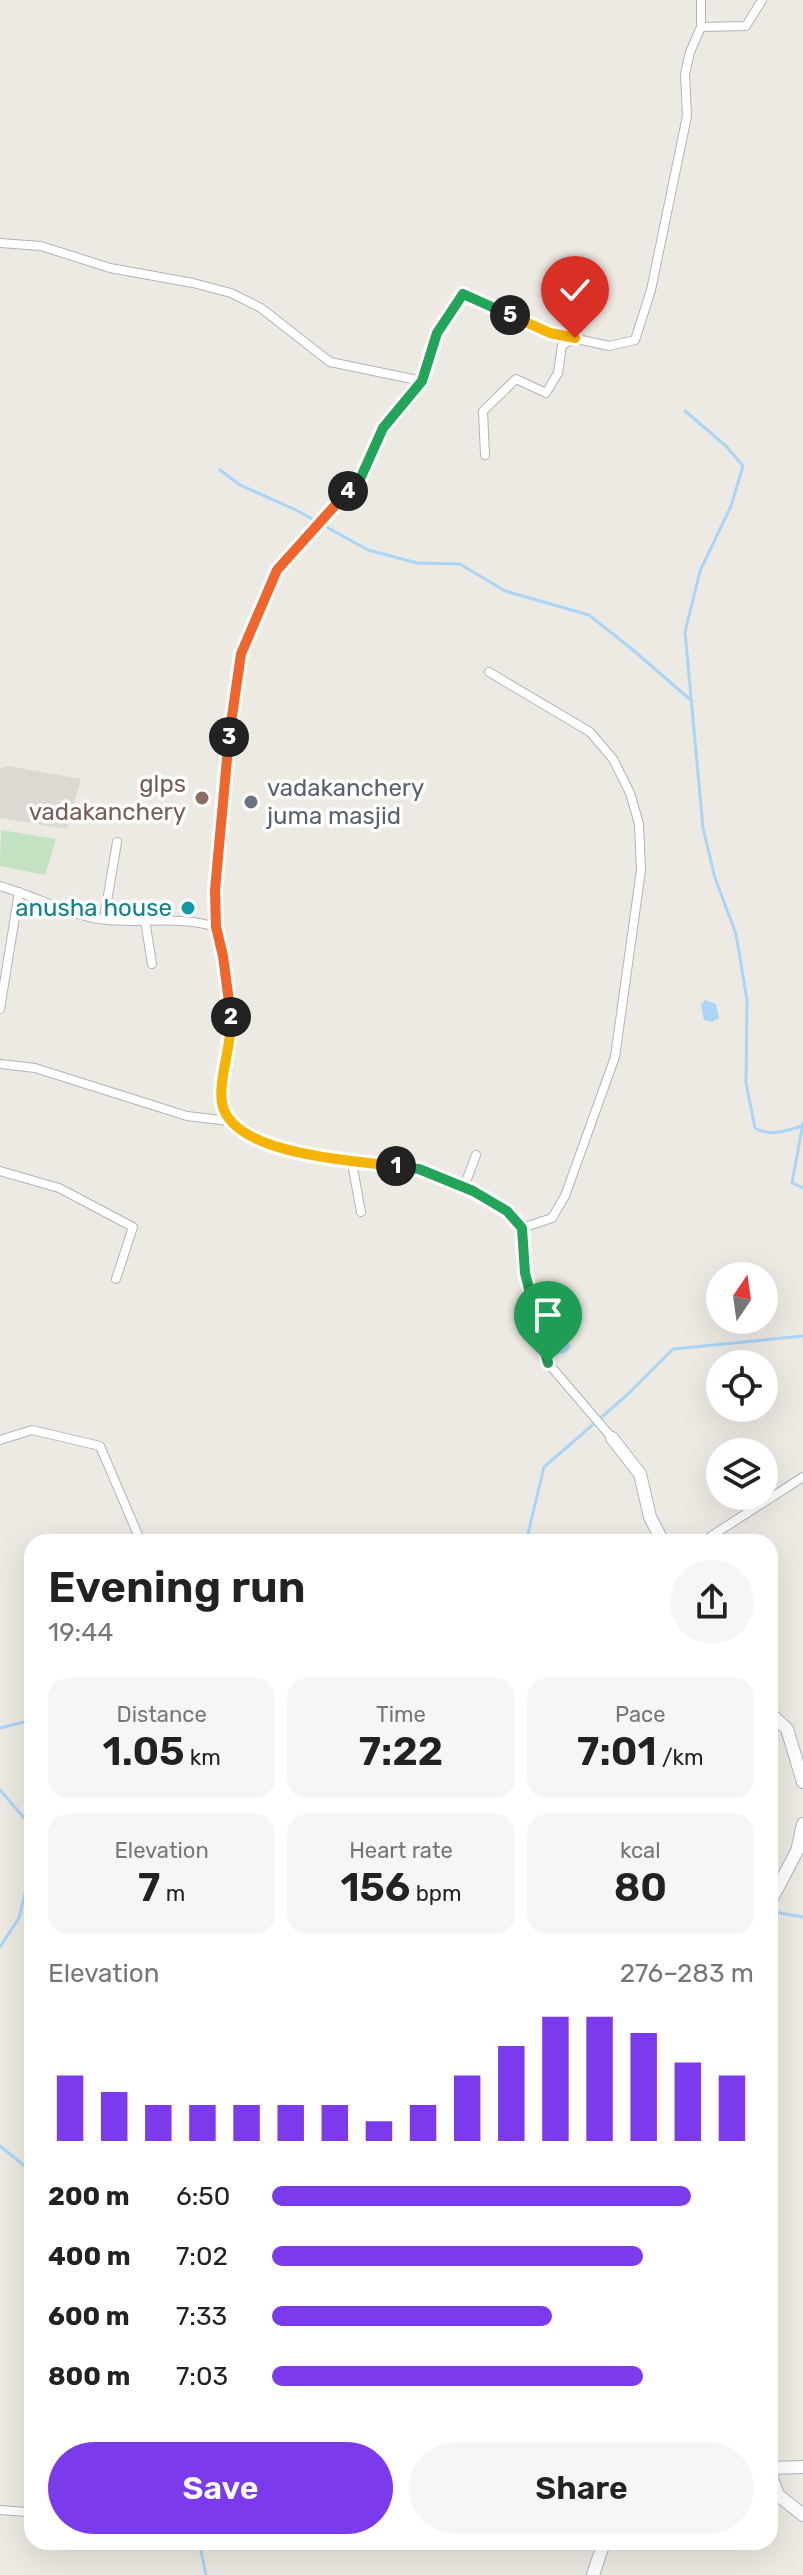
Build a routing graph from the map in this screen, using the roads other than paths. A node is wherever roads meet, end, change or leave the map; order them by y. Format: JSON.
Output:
{"nodes":[{"id":1,"x":701,"y":0,"type":"edge"},
{"id":2,"x":762,"y":0,"type":"edge"},
{"id":3,"x":701,"y":27,"type":"junction"},
{"id":4,"x":0,"y":243,"type":"edge"},
{"id":5,"x":575,"y":338,"type":"junction"},
{"id":6,"x":422,"y":381,"type":"junction"},
{"id":7,"x":485,"y":455,"type":"dead end"},
{"id":8,"x":489,"y":672,"type":"dead end"},
{"id":9,"x":117,"y":842,"type":"dead end"},
{"id":10,"x":0,"y":886,"type":"edge"},
{"id":11,"x":19,"y":892,"type":"junction"},
{"id":12,"x":104,"y":919,"type":"junction"},
{"id":13,"x":145,"y":920,"type":"junction"},
{"id":14,"x":216,"y":927,"type":"junction"},
{"id":15,"x":152,"y":964,"type":"dead end"},
{"id":16,"x":0,"y":1009,"type":"edge"},
{"id":17,"x":0,"y":1064,"type":"edge"},
{"id":18,"x":230,"y":1121,"type":"junction"},
{"id":19,"x":476,"y":1155,"type":"dead end"},
{"id":20,"x":352,"y":1163,"type":"junction"},
{"id":21,"x":0,"y":1171,"type":"edge"},
{"id":22,"x":464,"y":1187,"type":"junction"},
{"id":23,"x":361,"y":1212,"type":"dead end"},
{"id":24,"x":522,"y":1228,"type":"junction"},
{"id":25,"x":116,"y":1279,"type":"dead end"},
{"id":26,"x":612,"y":1438,"type":"joint"},
{"id":27,"x":0,"y":1440,"type":"edge"},
{"id":28,"x":803,"y":1477,"type":"edge"},
{"id":29,"x":138,"y":1534,"type":"edge"},
{"id":30,"x":659,"y":1534,"type":"edge"},
{"id":31,"x":714,"y":1534,"type":"edge"},
{"id":32,"x":778,"y":1721,"type":"edge"},
{"id":33,"x":803,"y":1782,"type":"edge"},
{"id":34,"x":803,"y":1824,"type":"edge"},
{"id":35,"x":778,"y":1887,"type":"edge"},
{"id":36,"x":803,"y":2467,"type":"edge"},
{"id":37,"x":778,"y":2469,"type":"edge"},
{"id":38,"x":778,"y":2495,"type":"edge"},
{"id":39,"x":0,"y":2510,"type":"edge"},
{"id":40,"x":24,"y":2512,"type":"edge"},
{"id":41,"x":803,"y":2515,"type":"edge"},
{"id":42,"x":601,"y":2550,"type":"edge"},
{"id":43,"x":593,"y":2575,"type":"edge"}],
"edges":[{"from":1,"to":3,"type":"street"},
{"from":2,"to":3,"type":"street"},
{"from":3,"to":5,"type":"street"},
{"from":4,"to":6,"type":"street"},
{"from":5,"to":6,"type":"street"},
{"from":5,"to":7,"type":"street"},
{"from":6,"to":14,"type":"street"},
{"from":8,"to":24,"type":"street"},
{"from":9,"to":12,"type":"street"},
{"from":10,"to":11,"type":"street"},
{"from":11,"to":12,"type":"street"},
{"from":11,"to":16,"type":"street"},
{"from":12,"to":13,"type":"street"},
{"from":13,"to":14,"type":"street"},
{"from":13,"to":15,"type":"street"},
{"from":14,"to":18,"type":"street"},
{"from":17,"to":18,"type":"street"},
{"from":18,"to":20,"type":"street"},
{"from":19,"to":22,"type":"street"},
{"from":20,"to":22,"type":"street"},
{"from":20,"to":23,"type":"street"},
{"from":21,"to":25,"type":"street"},
{"from":22,"to":24,"type":"street"},
{"from":24,"to":26,"type":"street"},
{"from":26,"to":30,"type":"street"},
{"from":27,"to":29,"type":"street"},
{"from":28,"to":31,"type":"street"},
{"from":32,"to":33,"type":"street"},
{"from":34,"to":35,"type":"street"},
{"from":36,"to":37,"type":"street"},
{"from":38,"to":41,"type":"street"},
{"from":39,"to":40,"type":"street"},
{"from":42,"to":43,"type":"street"}]}
